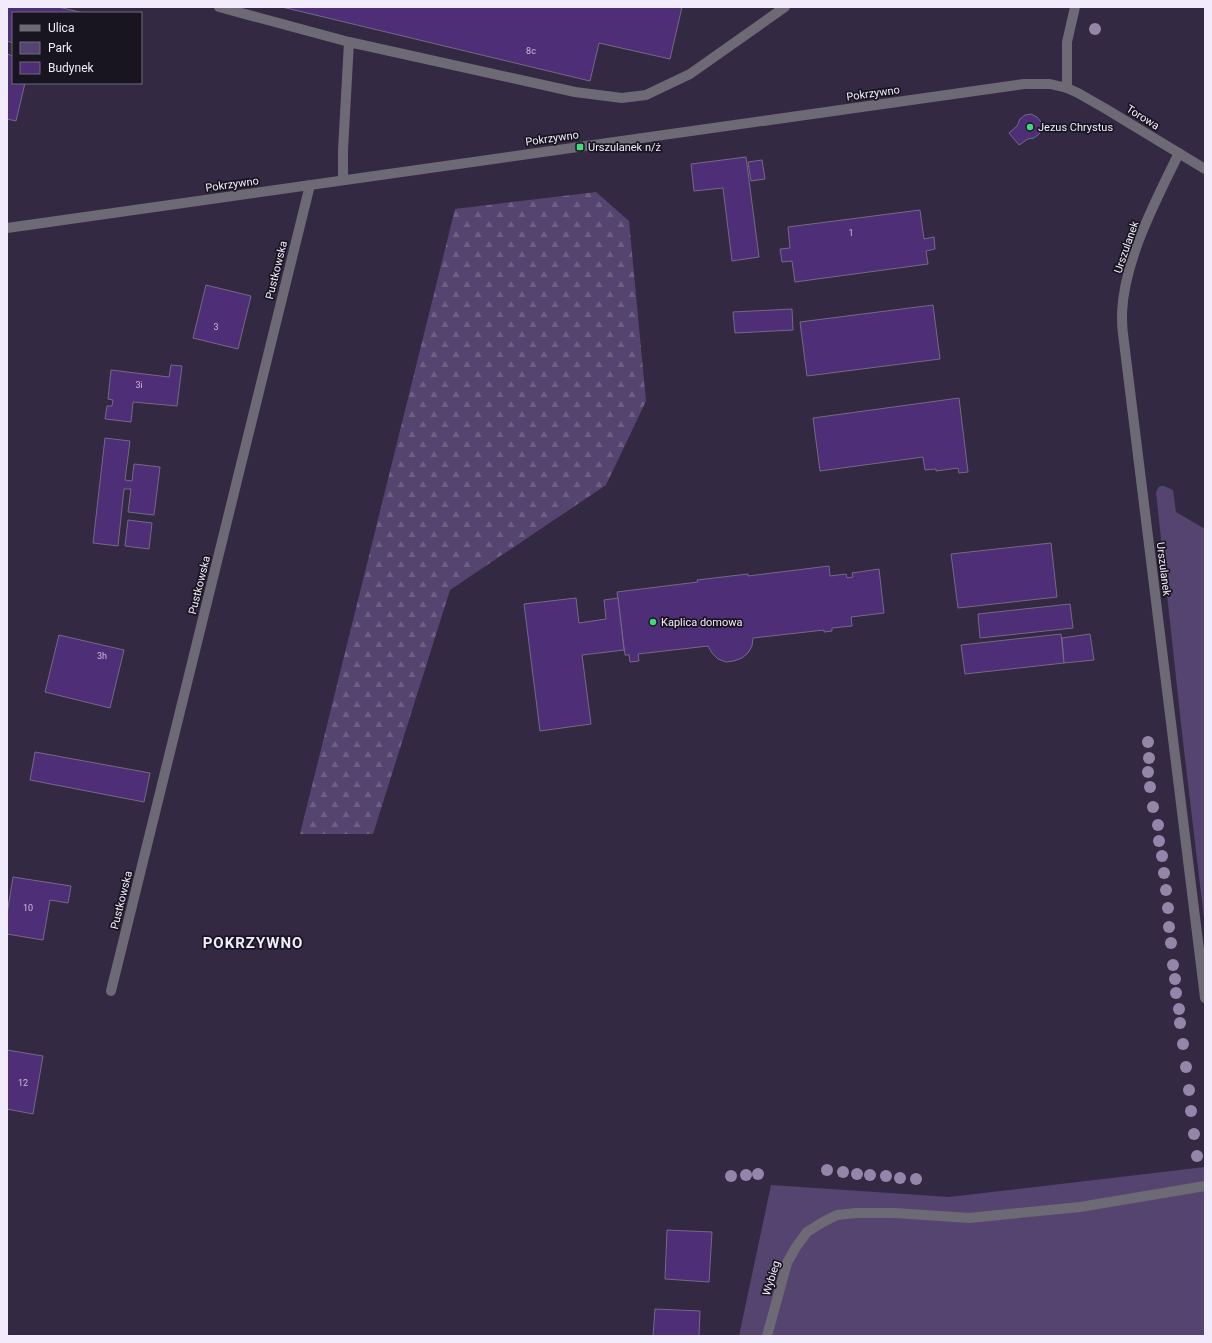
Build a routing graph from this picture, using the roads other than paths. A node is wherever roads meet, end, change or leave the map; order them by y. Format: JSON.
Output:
{"nodes":[{"id":1,"x":219,"y":7,"type":"edge"},
{"id":2,"x":785,"y":7,"type":"edge"},
{"id":3,"x":1075,"y":7,"type":"edge"},
{"id":4,"x":349,"y":42,"type":"junction"},
{"id":5,"x":1067,"y":88,"type":"junction"},
{"id":6,"x":1179,"y":153,"type":"junction"},
{"id":7,"x":1205,"y":170,"type":"edge"},
{"id":8,"x":343,"y":180,"type":"junction"},
{"id":9,"x":310,"y":185,"type":"junction"},
{"id":10,"x":7,"y":228,"type":"edge"},
{"id":11,"x":111,"y":991,"type":"dead end"},
{"id":12,"x":1205,"y":998,"type":"edge"},
{"id":13,"x":1205,"y":1186,"type":"edge"},
{"id":14,"x":767,"y":1336,"type":"edge"}],
"edges":[{"from":1,"to":4,"type":"street"},
{"from":2,"to":4,"type":"street"},
{"from":3,"to":5,"type":"street"},
{"from":4,"to":8,"type":"street"},
{"from":5,"to":6,"type":"street","name":"Torowa"},
{"from":5,"to":8,"type":"street","name":"Pokrzywno"},
{"from":6,"to":7,"type":"street","name":"Torowa"},
{"from":6,"to":12,"type":"street","name":"Urszulanek"},
{"from":8,"to":9,"type":"street","name":"Pokrzywno"},
{"from":9,"to":10,"type":"street","name":"Pokrzywno"},
{"from":9,"to":11,"type":"street","name":"Pustkowska"},
{"from":13,"to":14,"type":"street","name":"Wybieg"}]}
